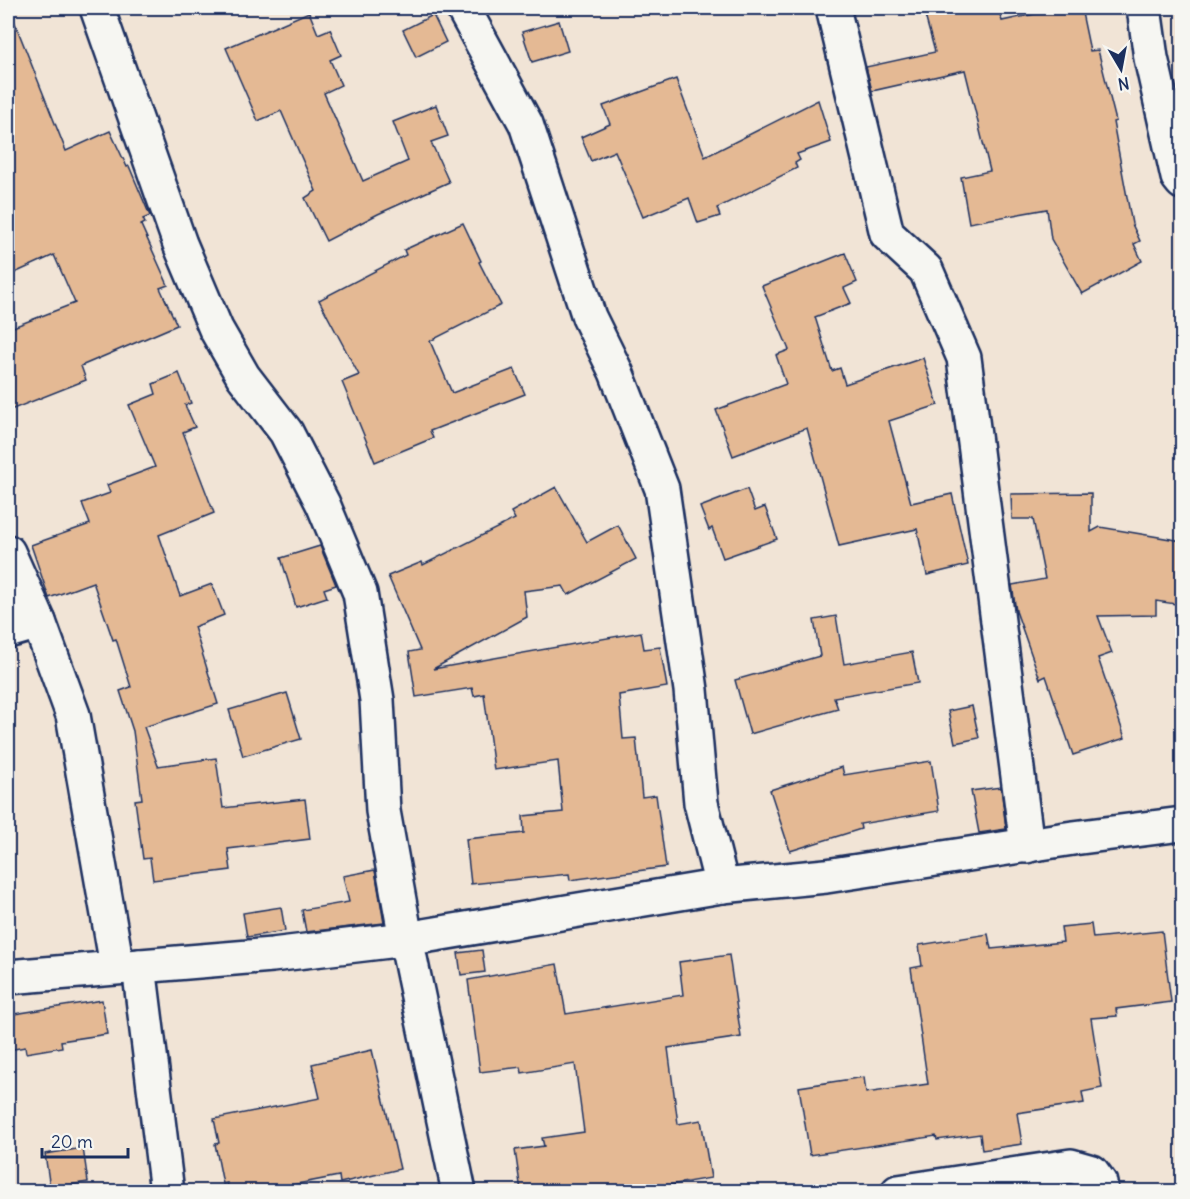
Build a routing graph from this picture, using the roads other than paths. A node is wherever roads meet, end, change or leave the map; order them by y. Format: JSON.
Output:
{"nodes":[{"id":1,"x":97,"y":8,"type":"edge"},
{"id":2,"x":463,"y":8,"type":"edge"},
{"id":3,"x":833,"y":8,"type":"edge"},
{"id":4,"x":1144,"y":8,"type":"edge"},
{"id":5,"x":1182,"y":182,"type":"edge"},
{"id":6,"x":8,"y":552,"type":"edge"},
{"id":7,"x":39,"y":622,"type":"junction"},
{"id":8,"x":8,"y":631,"type":"edge"},
{"id":9,"x":1182,"y":824,"type":"edge"},
{"id":10,"x":1027,"y":846,"type":"junction"},
{"id":11,"x":722,"y":886,"type":"junction"},
{"id":12,"x":406,"y":939,"type":"junction"},
{"id":13,"x":128,"y":966,"type":"junction"},
{"id":14,"x":8,"y":977,"type":"edge"},
{"id":15,"x":167,"y":1191,"type":"edge"},
{"id":16,"x":459,"y":1191,"type":"edge"},
{"id":17,"x":898,"y":1191,"type":"edge"},
{"id":18,"x":1101,"y":1191,"type":"edge"}],
"edges":[{"from":1,"to":12,"type":"street"},
{"from":2,"to":11,"type":"street"},
{"from":3,"to":10,"type":"street"},
{"from":4,"to":5,"type":"street"},
{"from":6,"to":7,"type":"street"},
{"from":7,"to":8,"type":"street"},
{"from":7,"to":13,"type":"street"},
{"from":9,"to":10,"type":"street"},
{"from":10,"to":11,"type":"street"},
{"from":11,"to":12,"type":"street"},
{"from":12,"to":13,"type":"street"},
{"from":12,"to":16,"type":"street"},
{"from":13,"to":14,"type":"street"},
{"from":13,"to":15,"type":"street"},
{"from":17,"to":18,"type":"street"}]}
